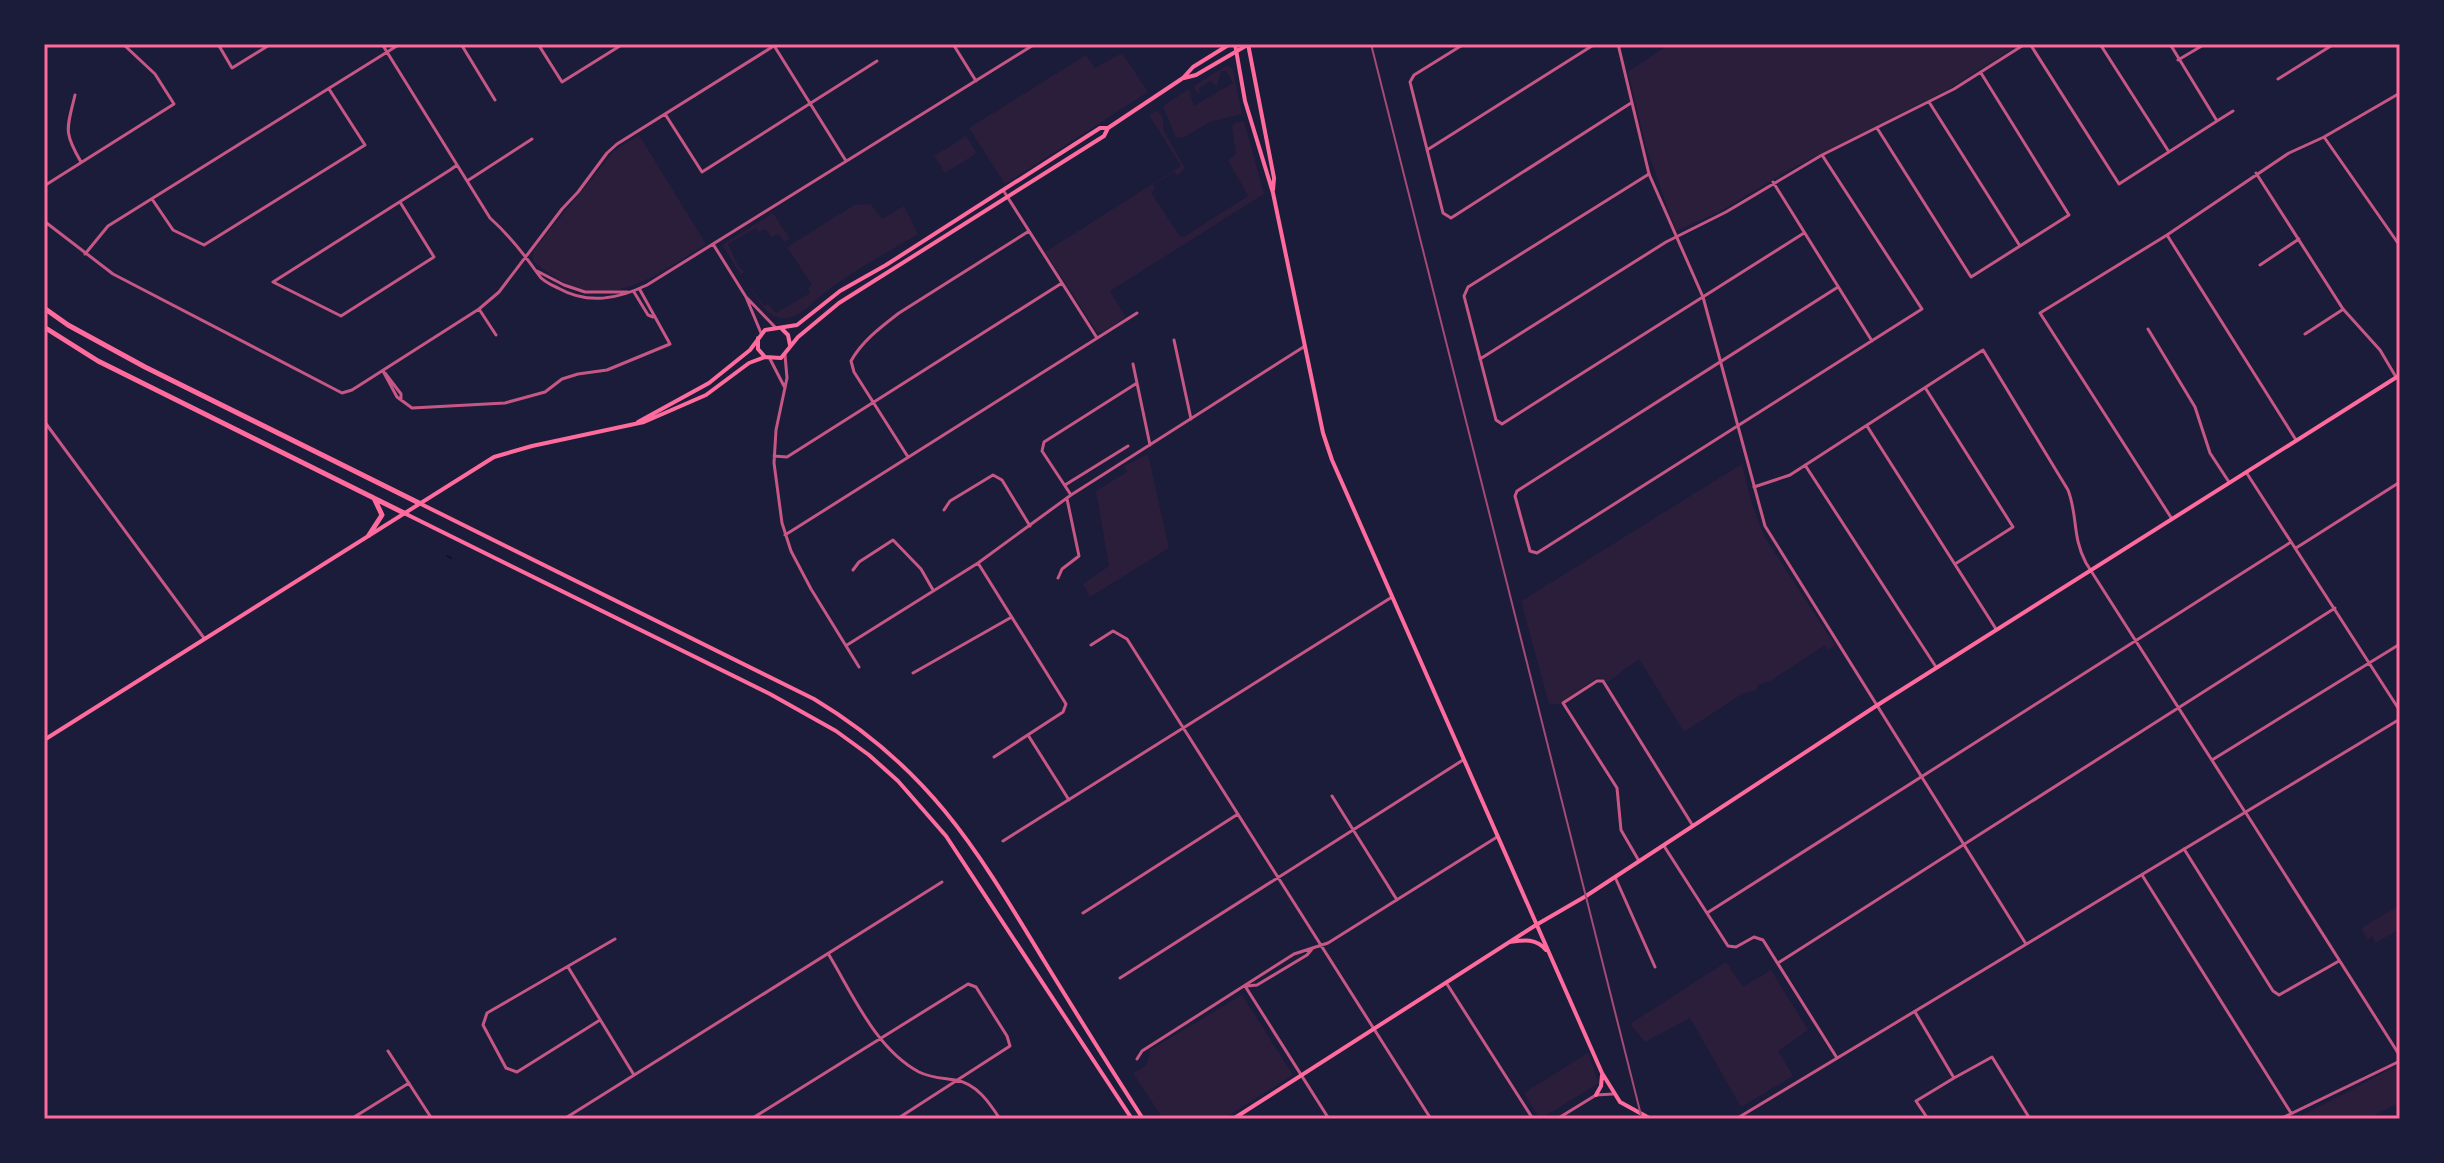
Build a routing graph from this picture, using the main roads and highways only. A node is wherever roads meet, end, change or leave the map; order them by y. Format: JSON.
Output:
{"nodes":[{"id":1,"x":1232,"y":44,"type":"edge"},
{"id":2,"x":1249,"y":44,"type":"edge"},
{"id":3,"x":1236,"y":51,"type":"junction"},
{"id":4,"x":1183,"y":78,"type":"junction"},
{"id":5,"x":1108,"y":128,"type":"junction"},
{"id":6,"x":1273,"y":193,"type":"junction"},
{"id":7,"x":44,"y":308,"type":"edge"},
{"id":8,"x":44,"y":327,"type":"edge"},
{"id":9,"x":778,"y":327,"type":"junction"},
{"id":10,"x":759,"y":336,"type":"junction"},
{"id":11,"x":787,"y":353,"type":"junction"},
{"id":12,"x":768,"y":358,"type":"junction"},
{"id":13,"x":2398,"y":376,"type":"edge"},
{"id":14,"x":635,"y":424,"type":"junction"},
{"id":15,"x":373,"y":497,"type":"junction"},
{"id":16,"x":419,"y":503,"type":"junction"},
{"id":17,"x":404,"y":513,"type":"junction"},
{"id":18,"x":369,"y":535,"type":"junction"},
{"id":19,"x":44,"y":740,"type":"edge"},
{"id":20,"x":1536,"y":925,"type":"junction"},
{"id":21,"x":1508,"y":943,"type":"junction"},
{"id":22,"x":1550,"y":955,"type":"junction"},
{"id":23,"x":1602,"y":1073,"type":"junction"},
{"id":24,"x":1596,"y":1095,"type":"road end"},
{"id":25,"x":1132,"y":1119,"type":"edge"},
{"id":26,"x":1143,"y":1119,"type":"edge"},
{"id":27,"x":1233,"y":1119,"type":"edge"},
{"id":28,"x":1651,"y":1119,"type":"edge"}],
"edges":[{"from":1,"to":3,"type":"main road"},
{"from":1,"to":4,"type":"main road"},
{"from":2,"to":3,"type":"main road"},
{"from":2,"to":6,"type":"main road"},
{"from":3,"to":4,"type":"main road"},
{"from":3,"to":6,"type":"main road"},
{"from":4,"to":5,"type":"main road"},
{"from":5,"to":9,"type":"main road"},
{"from":5,"to":11,"type":"main road"},
{"from":6,"to":20,"type":"main road"},
{"from":7,"to":16,"type":"highway"},
{"from":8,"to":15,"type":"highway"},
{"from":9,"to":10,"type":"main road"},
{"from":9,"to":11,"type":"main road"},
{"from":10,"to":12,"type":"main road"},
{"from":10,"to":14,"type":"main road"},
{"from":11,"to":12,"type":"main road"},
{"from":12,"to":14,"type":"main road"},
{"from":13,"to":20,"type":"main road"},
{"from":14,"to":16,"type":"main road"},
{"from":15,"to":17,"type":"highway"},
{"from":15,"to":18,"type":"highway"},
{"from":16,"to":17,"type":"main road"},
{"from":16,"to":26,"type":"main road"},
{"from":17,"to":18,"type":"main road"},
{"from":17,"to":25,"type":"main road"},
{"from":18,"to":19,"type":"main road"},
{"from":20,"to":21,"type":"main road"},
{"from":20,"to":22,"type":"main road"},
{"from":21,"to":22,"type":"main road"},
{"from":21,"to":27,"type":"main road"},
{"from":22,"to":23,"type":"main road"},
{"from":23,"to":24,"type":"main road"},
{"from":23,"to":28,"type":"main road"}]}
